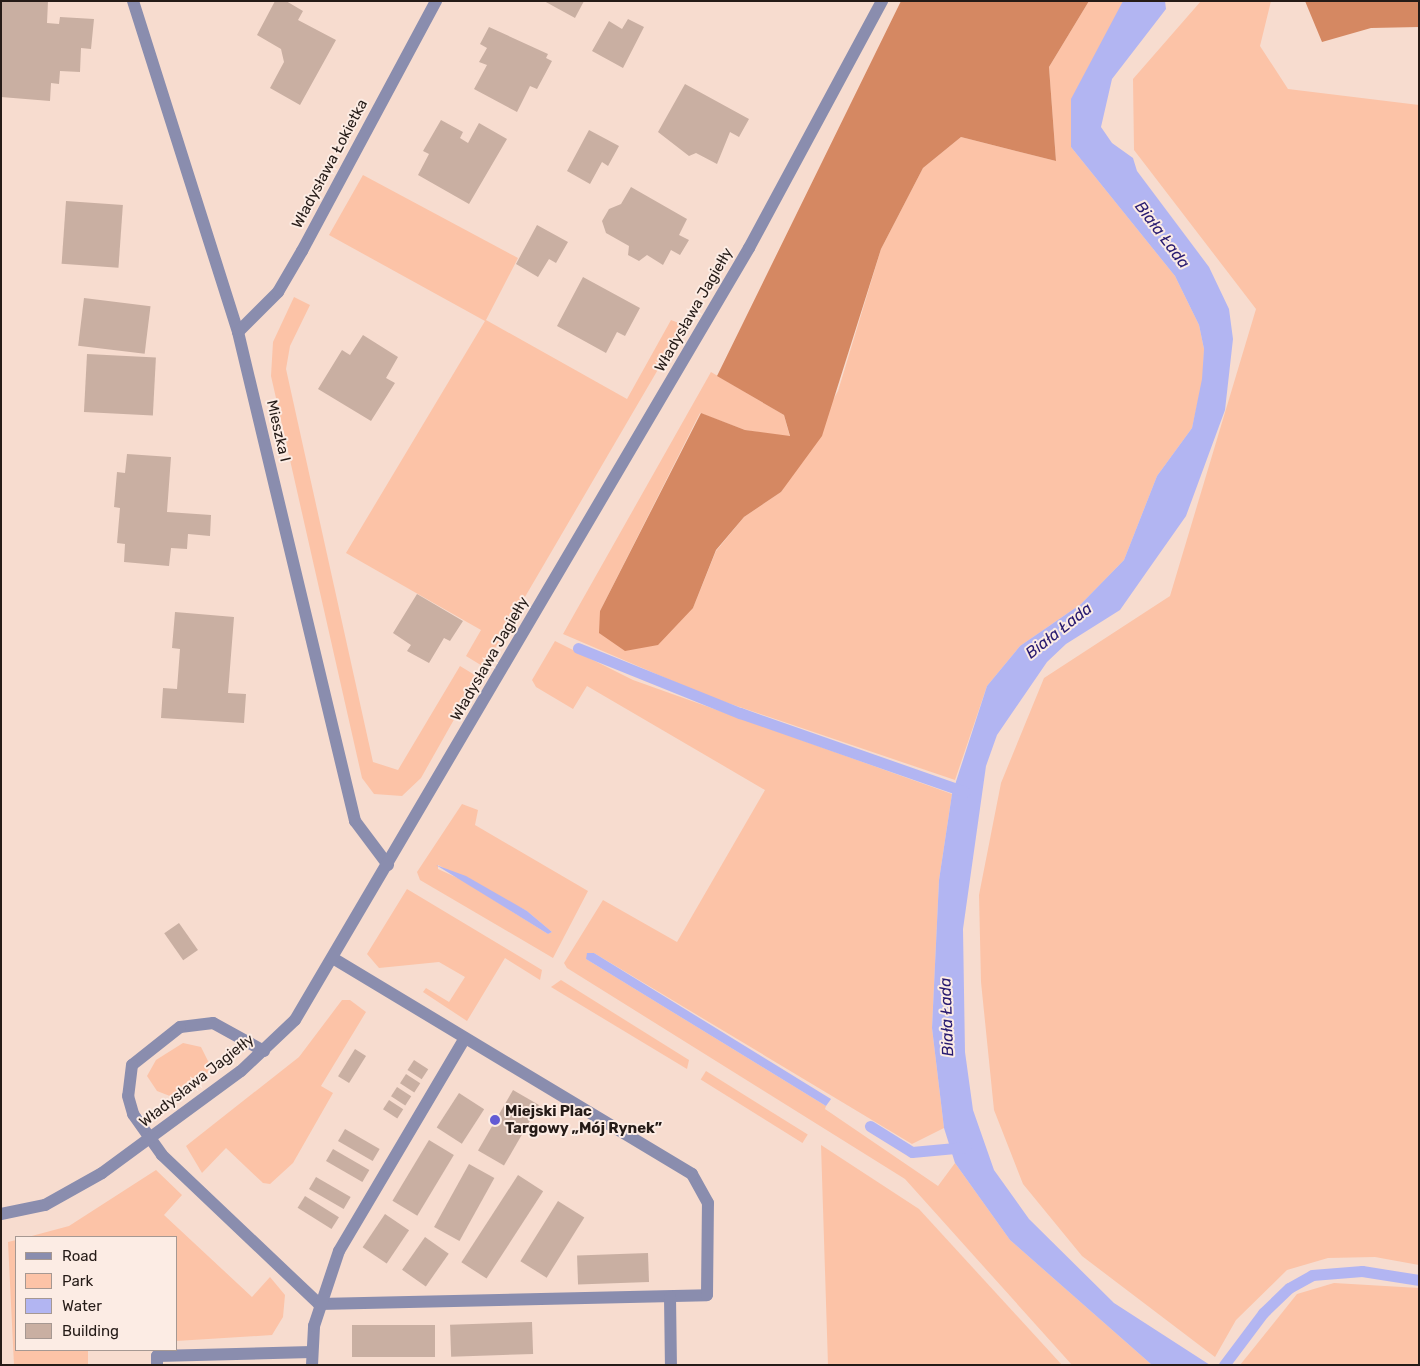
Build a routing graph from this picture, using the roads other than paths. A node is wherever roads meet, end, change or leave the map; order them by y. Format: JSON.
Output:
{"nodes":[{"id":1,"x":133,"y":1,"type":"edge"},
{"id":2,"x":436,"y":1,"type":"edge"},
{"id":3,"x":882,"y":1,"type":"edge"},
{"id":4,"x":238,"y":332,"type":"junction"},
{"id":5,"x":388,"y":865,"type":"junction"},
{"id":6,"x":334,"y":959,"type":"junction"},
{"id":7,"x":465,"y":1038,"type":"junction"},
{"id":8,"x":264,"y":1051,"type":"junction"},
{"id":9,"x":149,"y":1140,"type":"junction"},
{"id":10,"x":1,"y":1214,"type":"edge"},
{"id":11,"x":670,"y":1298,"type":"junction"},
{"id":12,"x":319,"y":1304,"type":"junction"},
{"id":13,"x":312,"y":1358,"type":"edge"},
{"id":14,"x":157,"y":1365,"type":"edge"},
{"id":15,"x":671,"y":1365,"type":"edge"}],
"edges":[{"from":1,"to":4,"type":"street","name":"Mieszka I"},
{"from":2,"to":4,"type":"street","name":"Władysława Łokietka"},
{"from":3,"to":5,"type":"street","name":"Władysława Jagiełły"},
{"from":4,"to":5,"type":"street","name":"Mieszka I"},
{"from":5,"to":6,"type":"street","name":"Władysława Jagiełły"},
{"from":6,"to":7,"type":"street"},
{"from":6,"to":8,"type":"street","name":"Władysława Jagiełły"},
{"from":7,"to":11,"type":"street"},
{"from":7,"to":12,"type":"street"},
{"from":8,"to":9,"type":"street","name":"Władysława Jagiełły"},
{"from":8,"to":9,"type":"street"},
{"from":9,"to":10,"type":"street","name":"Władysława Jagiełły"},
{"from":9,"to":12,"type":"street"},
{"from":11,"to":12,"type":"street"},
{"from":11,"to":15,"type":"street"},
{"from":12,"to":13,"type":"street"},
{"from":13,"to":14,"type":"street"}]}
